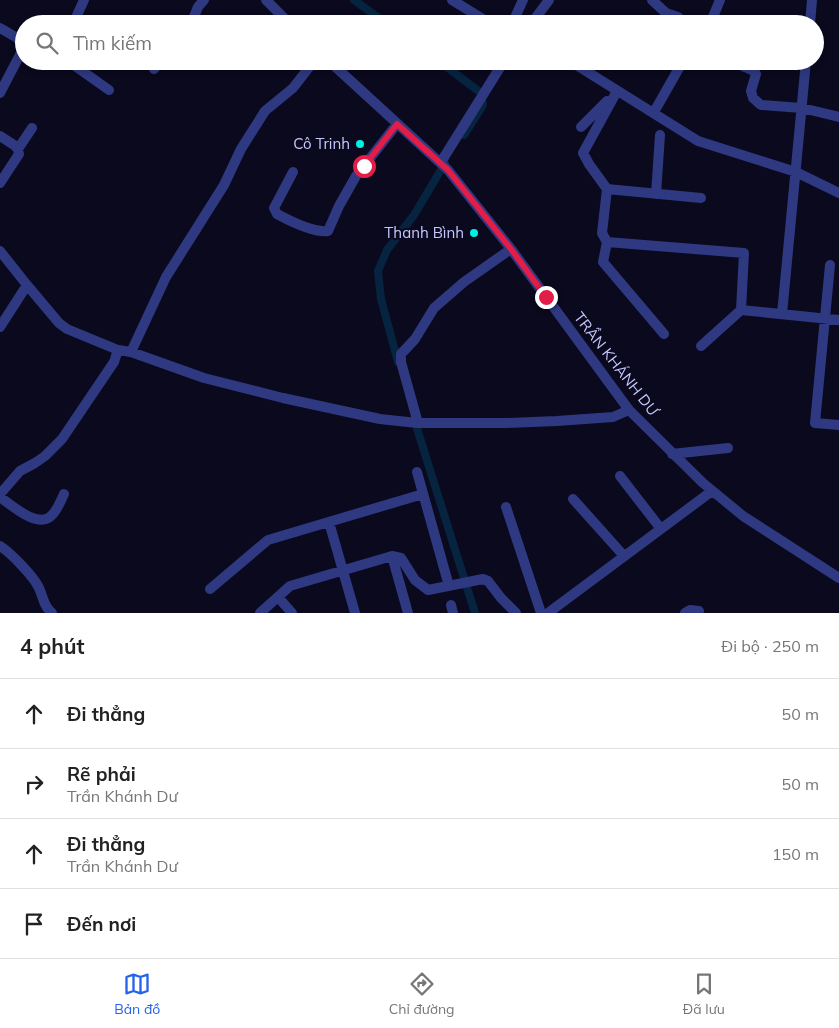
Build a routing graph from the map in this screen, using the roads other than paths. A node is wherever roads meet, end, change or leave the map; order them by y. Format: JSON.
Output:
{"nodes":[{"id":1,"x":84,"y":0,"type":"edge"},
{"id":2,"x":204,"y":0,"type":"edge"},
{"id":3,"x":266,"y":0,"type":"edge"},
{"id":4,"x":452,"y":0,"type":"edge"},
{"id":5,"x":523,"y":0,"type":"edge"},
{"id":6,"x":549,"y":0,"type":"edge"},
{"id":7,"x":652,"y":0,"type":"edge"},
{"id":8,"x":720,"y":0,"type":"edge"},
{"id":9,"x":812,"y":0,"type":"edge"},
{"id":10,"x":77,"y":15,"type":"edge"},
{"id":11,"x":195,"y":15,"type":"edge"},
{"id":12,"x":281,"y":15,"type":"edge"},
{"id":13,"x":476,"y":15,"type":"edge"},
{"id":14,"x":516,"y":15,"type":"edge"},
{"id":15,"x":538,"y":15,"type":"edge"},
{"id":16,"x":672,"y":15,"type":"edge"},
{"id":17,"x":714,"y":15,"type":"edge"},
{"id":18,"x":811,"y":15,"type":"edge"},
{"id":19,"x":0,"y":28,"type":"edge"},
{"id":20,"x":15,"y":37,"type":"edge"},
{"id":21,"x":15,"y":65,"type":"edge"},
{"id":22,"x":81,"y":70,"type":"edge"},
{"id":23,"x":307,"y":70,"type":"edge"},
{"id":24,"x":339,"y":70,"type":"edge"},
{"id":25,"x":499,"y":70,"type":"edge"},
{"id":26,"x":584,"y":70,"type":"edge"},
{"id":27,"x":678,"y":70,"type":"edge"},
{"id":28,"x":752,"y":70,"type":"edge"},
{"id":29,"x":805,"y":70,"type":"edge"},
{"id":30,"x":109,"y":90,"type":"dead end"},
{"id":31,"x":616,"y":91,"type":"junction"},
{"id":32,"x":0,"y":93,"type":"edge"},
{"id":33,"x":802,"y":108,"type":"junction"},
{"id":34,"x":654,"y":112,"type":"junction"},
{"id":35,"x":839,"y":117,"type":"edge"},
{"id":36,"x":397,"y":124,"type":"junction"},
{"id":37,"x":581,"y":127,"type":"dead end"},
{"id":38,"x":32,"y":128,"type":"dead end"},
{"id":39,"x":660,"y":135,"type":"dead end"},
{"id":40,"x":0,"y":136,"type":"edge"},
{"id":41,"x":18,"y":149,"type":"junction"},
{"id":42,"x":444,"y":165,"type":"junction"},
{"id":43,"x":293,"y":172,"type":"dead end"},
{"id":44,"x":796,"y":172,"type":"junction"},
{"id":45,"x":0,"y":183,"type":"edge"},
{"id":46,"x":607,"y":189,"type":"junction"},
{"id":47,"x":839,"y":193,"type":"edge"},
{"id":48,"x":656,"y":194,"type":"junction"},
{"id":49,"x":701,"y":198,"type":"dead end"},
{"id":50,"x":607,"y":242,"type":"junction"},
{"id":51,"x":511,"y":249,"type":"junction"},
{"id":52,"x":0,"y":251,"type":"edge"},
{"id":53,"x":830,"y":264,"type":"dead end"},
{"id":54,"x":26,"y":285,"type":"junction"},
{"id":55,"x":741,"y":310,"type":"junction"},
{"id":56,"x":782,"y":314,"type":"junction"},
{"id":57,"x":825,"y":318,"type":"junction"},
{"id":58,"x":839,"y":320,"type":"edge"},
{"id":59,"x":0,"y":327,"type":"edge"},
{"id":60,"x":664,"y":334,"type":"dead end"},
{"id":61,"x":701,"y":346,"type":"dead end"},
{"id":62,"x":118,"y":350,"type":"junction"},
{"id":63,"x":131,"y":352,"type":"junction"},
{"id":64,"x":629,"y":410,"type":"junction"},
{"id":65,"x":416,"y":423,"type":"junction"},
{"id":66,"x":839,"y":425,"type":"edge"},
{"id":67,"x":728,"y":448,"type":"dead end"},
{"id":68,"x":672,"y":454,"type":"junction"},
{"id":69,"x":417,"y":472,"type":"dead end"},
{"id":70,"x":620,"y":476,"type":"dead end"},
{"id":71,"x":712,"y":491,"type":"junction"},
{"id":72,"x":64,"y":494,"type":"dead end"},
{"id":73,"x":423,"y":494,"type":"junction"},
{"id":74,"x":0,"y":495,"type":"edge"},
{"id":75,"x":573,"y":499,"type":"dead end"},
{"id":76,"x":506,"y":507,"type":"dead end"},
{"id":77,"x":329,"y":522,"type":"junction"},
{"id":78,"x":661,"y":529,"type":"junction"},
{"id":79,"x":0,"y":546,"type":"edge"},
{"id":80,"x":392,"y":556,"type":"junction"},
{"id":81,"x":624,"y":556,"type":"junction"},
{"id":82,"x":343,"y":570,"type":"junction"},
{"id":83,"x":839,"y":578,"type":"edge"},
{"id":84,"x":449,"y":586,"type":"junction"},
{"id":85,"x":210,"y":589,"type":"dead end"},
{"id":86,"x":278,"y":597,"type":"junction"},
{"id":87,"x":699,"y":611,"type":"dead end"},
{"id":88,"x":52,"y":613,"type":"edge"},
{"id":89,"x":260,"y":613,"type":"edge"},
{"id":90,"x":292,"y":613,"type":"edge"},
{"id":91,"x":355,"y":613,"type":"edge"},
{"id":92,"x":408,"y":613,"type":"edge"},
{"id":93,"x":516,"y":613,"type":"edge"},
{"id":94,"x":541,"y":613,"type":"edge"},
{"id":95,"x":548,"y":613,"type":"edge"},
{"id":96,"x":685,"y":613,"type":"edge"}],
"edges":[{"from":1,"to":10,"type":"street"},
{"from":2,"to":11,"type":"street"},
{"from":3,"to":12,"type":"street"},
{"from":4,"to":13,"type":"street"},
{"from":5,"to":14,"type":"street"},
{"from":6,"to":15,"type":"street"},
{"from":7,"to":16,"type":"street"},
{"from":8,"to":17,"type":"street"},
{"from":9,"to":18,"type":"street"},
{"from":19,"to":20,"type":"street"},
{"from":21,"to":32,"type":"street"},
{"from":22,"to":30,"type":"street"},
{"from":23,"to":63,"type":"street"},
{"from":24,"to":36,"type":"street","name":"TRẦN KHÁNH DƯ"},
{"from":25,"to":42,"type":"street"},
{"from":26,"to":31,"type":"street"},
{"from":27,"to":34,"type":"street"},
{"from":28,"to":33,"type":"street"},
{"from":29,"to":33,"type":"street"},
{"from":31,"to":34,"type":"street"},
{"from":31,"to":37,"type":"street"},
{"from":31,"to":46,"type":"street"},
{"from":33,"to":35,"type":"street"},
{"from":33,"to":44,"type":"street"},
{"from":34,"to":44,"type":"street"},
{"from":36,"to":42,"type":"street","name":"TRẦN KHÁNH DƯ"},
{"from":36,"to":43,"type":"street"},
{"from":38,"to":41,"type":"street"},
{"from":39,"to":48,"type":"street"},
{"from":40,"to":41,"type":"street"},
{"from":41,"to":45,"type":"street"},
{"from":42,"to":51,"type":"street","name":"TRẦN KHÁNH DƯ"},
{"from":44,"to":47,"type":"street"},
{"from":44,"to":56,"type":"street"},
{"from":46,"to":48,"type":"street"},
{"from":46,"to":50,"type":"street"},
{"from":48,"to":49,"type":"street"},
{"from":50,"to":55,"type":"street"},
{"from":50,"to":60,"type":"street"},
{"from":51,"to":64,"type":"street","name":"TRẦN KHÁNH DƯ"},
{"from":51,"to":65,"type":"street"},
{"from":52,"to":54,"type":"street"},
{"from":53,"to":57,"type":"street"},
{"from":54,"to":59,"type":"street"},
{"from":54,"to":62,"type":"street"},
{"from":55,"to":56,"type":"street"},
{"from":55,"to":61,"type":"street"},
{"from":56,"to":57,"type":"street"},
{"from":57,"to":58,"type":"street"},
{"from":57,"to":66,"type":"street"},
{"from":62,"to":63,"type":"street"},
{"from":62,"to":74,"type":"street"},
{"from":63,"to":65,"type":"street"},
{"from":64,"to":65,"type":"street"},
{"from":64,"to":68,"type":"street","name":"TRẦN KHÁNH DƯ"},
{"from":67,"to":68,"type":"street"},
{"from":68,"to":71,"type":"street","name":"TRẦN KHÁNH DƯ"},
{"from":69,"to":73,"type":"street"},
{"from":70,"to":78,"type":"street"},
{"from":71,"to":78,"type":"street"},
{"from":71,"to":83,"type":"street","name":"TRẦN KHÁNH DƯ"},
{"from":72,"to":74,"type":"street"},
{"from":73,"to":77,"type":"street"},
{"from":73,"to":84,"type":"street"},
{"from":75,"to":81,"type":"street"},
{"from":76,"to":94,"type":"street"},
{"from":77,"to":82,"type":"street"},
{"from":77,"to":85,"type":"street"},
{"from":78,"to":81,"type":"street"},
{"from":79,"to":88,"type":"street"},
{"from":80,"to":82,"type":"street"},
{"from":80,"to":84,"type":"street"},
{"from":80,"to":92,"type":"street"},
{"from":81,"to":95,"type":"street"},
{"from":82,"to":86,"type":"street"},
{"from":82,"to":91,"type":"street"},
{"from":84,"to":93,"type":"street"},
{"from":86,"to":89,"type":"street"},
{"from":86,"to":90,"type":"street"},
{"from":87,"to":96,"type":"street"}]}
